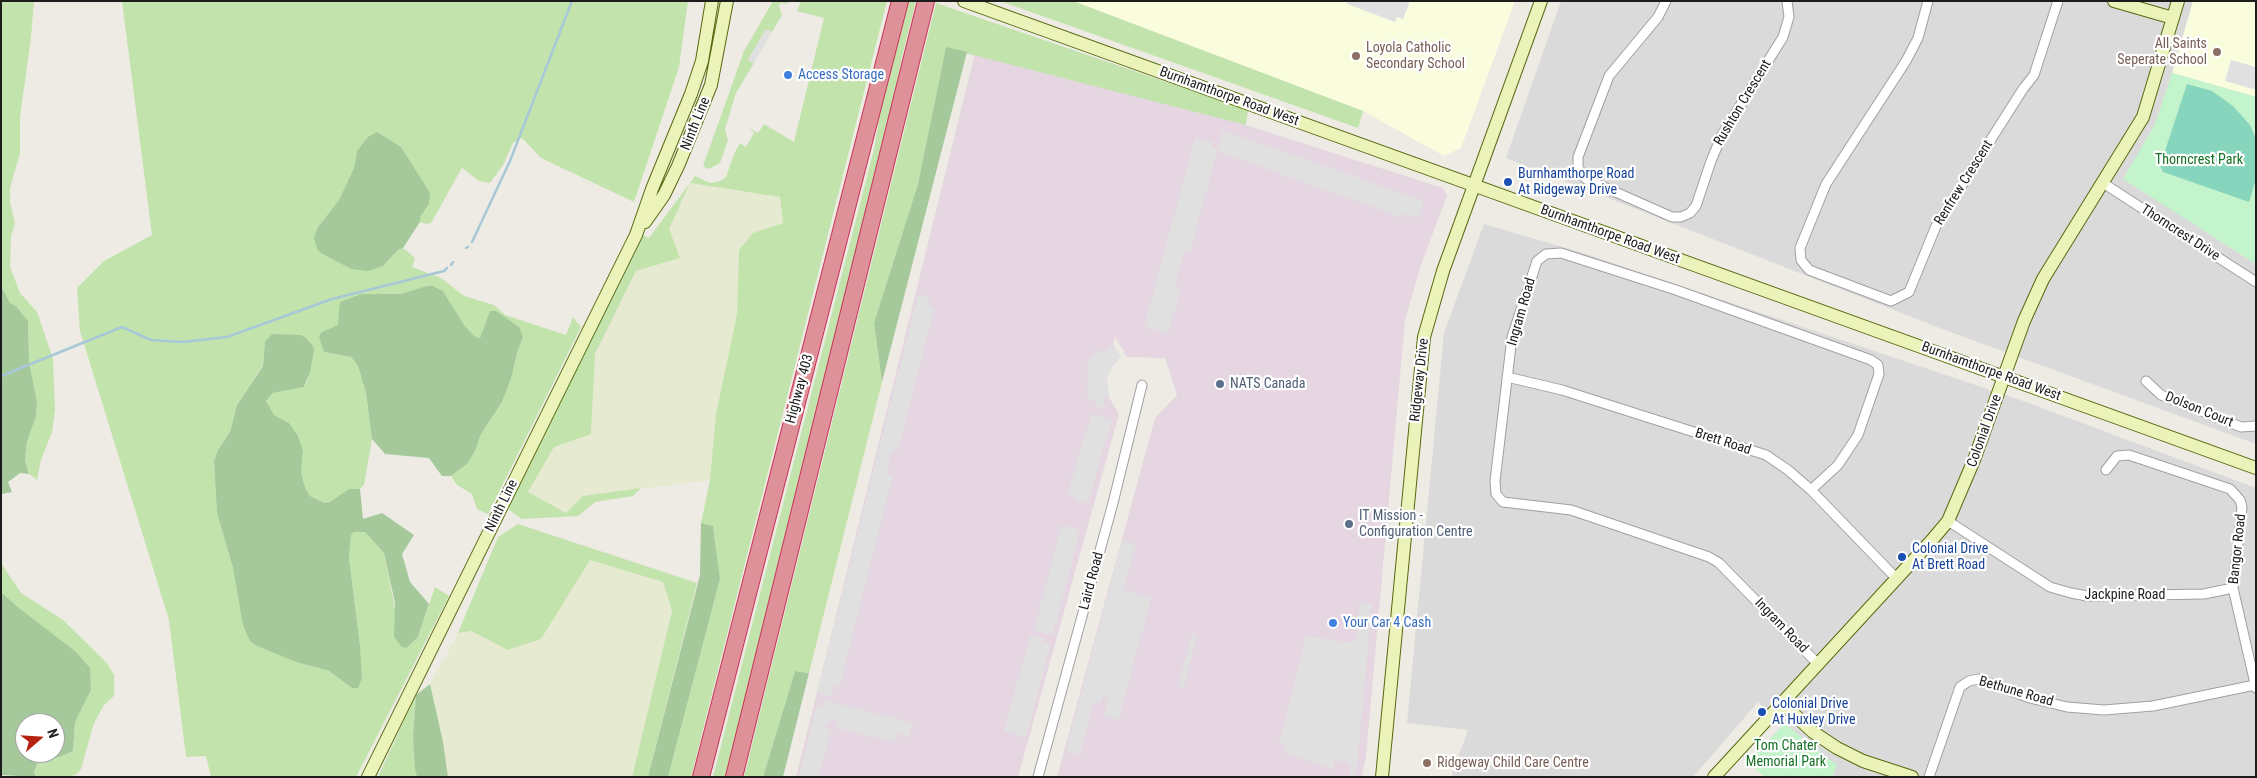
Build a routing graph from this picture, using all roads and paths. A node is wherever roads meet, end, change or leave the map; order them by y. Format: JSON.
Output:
{"nodes":[{"id":1,"x":712,"y":1,"type":"edge"},
{"id":2,"x":726,"y":1,"type":"edge"},
{"id":3,"x":900,"y":1,"type":"edge"},
{"id":4,"x":926,"y":1,"type":"edge"},
{"id":5,"x":964,"y":1,"type":"edge"},
{"id":6,"x":1541,"y":1,"type":"edge"},
{"id":7,"x":1666,"y":1,"type":"edge"},
{"id":8,"x":1786,"y":1,"type":"edge"},
{"id":9,"x":1928,"y":1,"type":"edge"},
{"id":10,"x":2058,"y":1,"type":"edge"},
{"id":11,"x":2114,"y":1,"type":"edge"},
{"id":12,"x":2178,"y":1,"type":"edge"},
{"id":13,"x":2173,"y":18,"type":"junction"},
{"id":14,"x":2103,"y":183,"type":"junction"},
{"id":15,"x":1473,"y":185,"type":"junction"},
{"id":16,"x":636,"y":235,"type":"junction"},
{"id":17,"x":2256,"y":282,"type":"edge"},
{"id":18,"x":1507,"y":377,"type":"junction"},
{"id":19,"x":2004,"y":377,"type":"junction"},
{"id":20,"x":2146,"y":381,"type":"dead end"},
{"id":21,"x":1142,"y":385,"type":"dead end"},
{"id":22,"x":2256,"y":426,"type":"edge"},
{"id":23,"x":2256,"y":468,"type":"edge"},
{"id":24,"x":2106,"y":470,"type":"dead end"},
{"id":25,"x":1811,"y":490,"type":"junction"},
{"id":26,"x":1948,"y":521,"type":"junction"},
{"id":27,"x":1897,"y":579,"type":"junction"},
{"id":28,"x":2232,"y":588,"type":"junction"},
{"id":29,"x":1818,"y":664,"type":"junction"},
{"id":30,"x":2255,"y":686,"type":"edge"},
{"id":31,"x":1782,"y":704,"type":"junction"},
{"id":32,"x":368,"y":777,"type":"edge"},
{"id":33,"x":701,"y":777,"type":"edge"},
{"id":34,"x":734,"y":777,"type":"edge"},
{"id":35,"x":1038,"y":777,"type":"edge"},
{"id":36,"x":1382,"y":777,"type":"edge"},
{"id":37,"x":1714,"y":777,"type":"edge"},
{"id":38,"x":1912,"y":777,"type":"edge"},
{"id":39,"x":1929,"y":777,"type":"edge"}],
"edges":[{"from":1,"to":16,"type":"main road","name":"Ninth Line"},
{"from":2,"to":16,"type":"main road","name":"Ninth Line"},
{"from":3,"to":33,"type":"highway","name":"Highway 403"},
{"from":4,"to":34,"type":"highway","name":"Highway 403"},
{"from":5,"to":15,"type":"main road","name":"Burnhamthorpe Road West"},
{"from":6,"to":15,"type":"main road","name":"Ridgeway Drive"},
{"from":7,"to":8,"type":"street","name":"Rushton Crescent"},
{"from":9,"to":10,"type":"street","name":"Renfrew Crescent"},
{"from":11,"to":13,"type":"main road"},
{"from":12,"to":13,"type":"main road","name":"Colonial Drive"},
{"from":13,"to":14,"type":"main road","name":"Colonial Drive"},
{"from":14,"to":17,"type":"street","name":"Thorncrest Drive"},
{"from":14,"to":19,"type":"main road","name":"Colonial Drive"},
{"from":15,"to":19,"type":"main road","name":"Burnhamthorpe Road West"},
{"from":15,"to":36,"type":"main road","name":"Ridgeway Drive"},
{"from":16,"to":32,"type":"main road","name":"Ninth Line"},
{"from":18,"to":25,"type":"street","name":"Brett Road"},
{"from":18,"to":25,"type":"street","name":"Ingram Road"},
{"from":18,"to":29,"type":"street","name":"Ingram Road"},
{"from":19,"to":23,"type":"main road","name":"Burnhamthorpe Road West"},
{"from":19,"to":26,"type":"main road","name":"Colonial Drive"},
{"from":20,"to":22,"type":"street","name":"Dolson Court"},
{"from":21,"to":35,"type":"street","name":"Laird Road"},
{"from":24,"to":28,"type":"street","name":"Bangor Road"},
{"from":25,"to":27,"type":"street","name":"Brett Road"},
{"from":26,"to":27,"type":"main road","name":"Colonial Drive"},
{"from":26,"to":28,"type":"street","name":"Jackpine Road"},
{"from":27,"to":29,"type":"main road","name":"Colonial Drive"},
{"from":28,"to":30,"type":"street","name":"Bangor Road"},
{"from":29,"to":31,"type":"main road","name":"Colonial Drive"},
{"from":30,"to":39,"type":"street","name":"Bethune Road"},
{"from":31,"to":37,"type":"main road","name":"Colonial Drive"},
{"from":31,"to":38,"type":"main road"}]}
